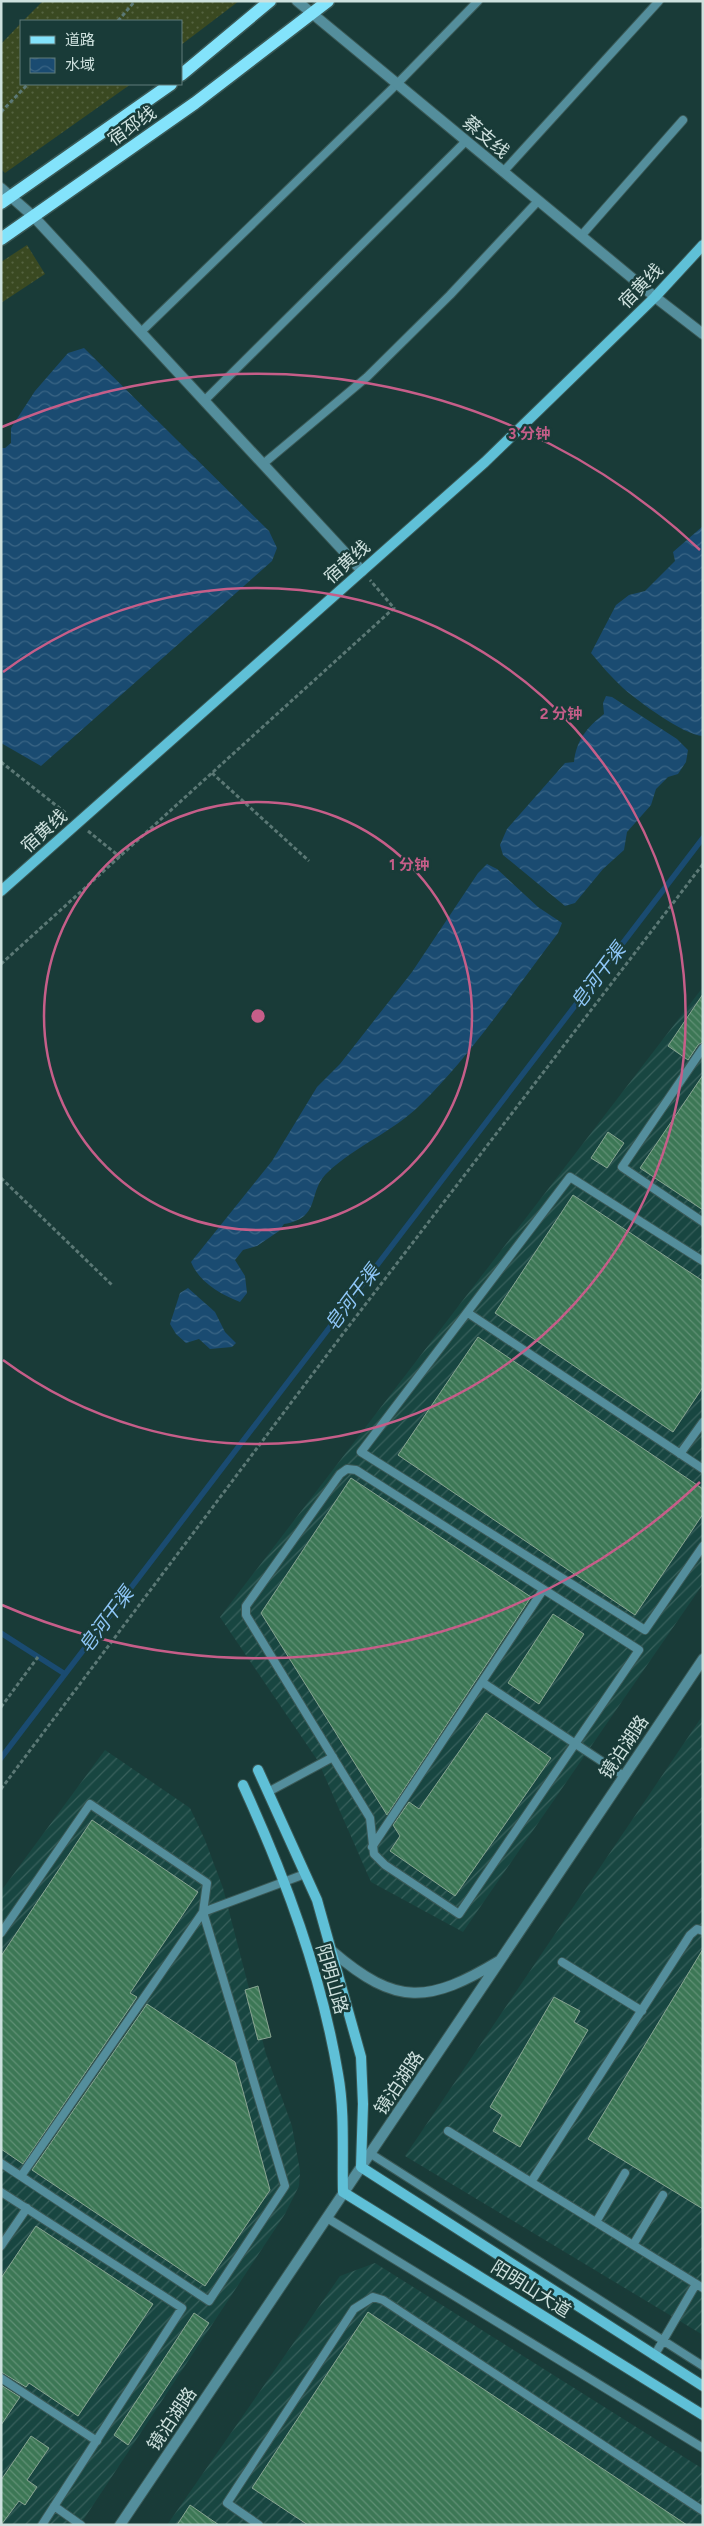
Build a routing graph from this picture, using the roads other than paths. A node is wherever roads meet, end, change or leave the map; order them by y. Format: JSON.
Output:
{"nodes":[{"id":1,"x":270,"y":1,"type":"edge"},
{"id":2,"x":297,"y":1,"type":"edge"},
{"id":3,"x":328,"y":1,"type":"edge"},
{"id":4,"x":478,"y":1,"type":"edge"},
{"id":5,"x":659,"y":1,"type":"edge"},
{"id":6,"x":312,"y":14,"type":"junction"},
{"id":7,"x":182,"y":74,"type":"edge"},
{"id":8,"x":397,"y":84,"type":"junction"},
{"id":9,"x":170,"y":85,"type":"edge"},
{"id":10,"x":683,"y":120,"type":"dead end"},
{"id":11,"x":466,"y":141,"type":"junction"},
{"id":12,"x":503,"y":172,"type":"junction"},
{"id":13,"x":4,"y":196,"type":"edge"},
{"id":14,"x":538,"y":201,"type":"junction"},
{"id":15,"x":34,"y":217,"type":"junction"},
{"id":16,"x":581,"y":236,"type":"junction"},
{"id":17,"x":1,"y":240,"type":"edge"},
{"id":18,"x":703,"y":245,"type":"edge"},
{"id":19,"x":655,"y":297,"type":"junction"},
{"id":20,"x":141,"y":332,"type":"junction"},
{"id":21,"x":703,"y":334,"type":"edge"},
{"id":22,"x":204,"y":401,"type":"junction"},
{"id":23,"x":263,"y":464,"type":"junction"},
{"id":24,"x":362,"y":571,"type":"junction"},
{"id":25,"x":1,"y":892,"type":"edge"},
{"id":26,"x":703,"y":1048,"type":"edge"},
{"id":27,"x":703,"y":1222,"type":"edge"},
{"id":28,"x":703,"y":1261,"type":"edge"},
{"id":29,"x":468,"y":1313,"type":"junction"},
{"id":30,"x":703,"y":1422,"type":"edge"},
{"id":31,"x":680,"y":1454,"type":"junction"},
{"id":32,"x":703,"y":1469,"type":"edge"},
{"id":33,"x":703,"y":1546,"type":"edge"},
{"id":34,"x":543,"y":1590,"type":"junction"},
{"id":35,"x":703,"y":1658,"type":"edge"},
{"id":36,"x":482,"y":1682,"type":"junction"},
{"id":37,"x":576,"y":1745,"type":"junction"},
{"id":38,"x":333,"y":1757,"type":"junction"},
{"id":39,"x":258,"y":1770,"type":"dead end"},
{"id":40,"x":624,"y":1776,"type":"junction"},
{"id":41,"x":243,"y":1785,"type":"dead end"},
{"id":42,"x":268,"y":1792,"type":"junction"},
{"id":43,"x":372,"y":1847,"type":"junction"},
{"id":44,"x":305,"y":1874,"type":"junction"},
{"id":45,"x":286,"y":1882,"type":"junction"},
{"id":46,"x":203,"y":1912,"type":"junction"},
{"id":47,"x":703,"y":1931,"type":"edge"},
{"id":48,"x":1,"y":1933,"type":"edge"},
{"id":49,"x":332,"y":1951,"type":"junction"},
{"id":50,"x":502,"y":1959,"type":"junction"},
{"id":51,"x":562,"y":1962,"type":"dead end"},
{"id":52,"x":642,"y":2010,"type":"junction"},
{"id":53,"x":448,"y":2131,"type":"dead end"},
{"id":54,"x":370,"y":2154,"type":"junction"},
{"id":55,"x":1,"y":2163,"type":"edge"},
{"id":56,"x":361,"y":2167,"type":"junction"},
{"id":57,"x":625,"y":2173,"type":"dead end"},
{"id":58,"x":21,"y":2176,"type":"junction"},
{"id":59,"x":531,"y":2182,"type":"junction"},
{"id":60,"x":1,"y":2192,"type":"edge"},
{"id":61,"x":343,"y":2192,"type":"junction"},
{"id":62,"x":663,"y":2195,"type":"dead end"},
{"id":63,"x":27,"y":2208,"type":"junction"},
{"id":64,"x":327,"y":2218,"type":"junction"},
{"id":65,"x":596,"y":2222,"type":"junction"},
{"id":66,"x":633,"y":2245,"type":"junction"},
{"id":67,"x":1,"y":2246,"type":"edge"},
{"id":68,"x":699,"y":2286,"type":"edge"},
{"id":69,"x":663,"y":2341,"type":"junction"},
{"id":70,"x":654,"y":2356,"type":"junction"},
{"id":71,"x":703,"y":2366,"type":"edge"},
{"id":72,"x":1,"y":2378,"type":"edge"},
{"id":73,"x":703,"y":2386,"type":"edge"},
{"id":74,"x":703,"y":2415,"type":"edge"},
{"id":75,"x":97,"y":2440,"type":"junction"},
{"id":76,"x":703,"y":2448,"type":"edge"},
{"id":77,"x":54,"y":2506,"type":"junction"},
{"id":78,"x":703,"y":2511,"type":"edge"},
{"id":79,"x":257,"y":2524,"type":"edge"},
{"id":80,"x":42,"y":2525,"type":"edge"},
{"id":81,"x":81,"y":2525,"type":"edge"},
{"id":82,"x":120,"y":2525,"type":"edge"}],
"edges":[{"from":1,"to":7,"type":"main road"},
{"from":2,"to":6,"type":"street","name":"蔡支线"},
{"from":3,"to":6,"type":"main road","name":"宿邳线"},
{"from":4,"to":8,"type":"lane"},
{"from":5,"to":12,"type":"lane"},
{"from":6,"to":8,"type":"street","name":"蔡支线"},
{"from":6,"to":15,"type":"main road","name":"宿邳线"},
{"from":8,"to":11,"type":"street","name":"蔡支线"},
{"from":8,"to":20,"type":"lane"},
{"from":9,"to":13,"type":"main road","name":"宿邳线"},
{"from":10,"to":16,"type":"lane"},
{"from":11,"to":12,"type":"street","name":"蔡支线"},
{"from":11,"to":22,"type":"lane"},
{"from":12,"to":14,"type":"street","name":"蔡支线"},
{"from":13,"to":15,"type":"street"},
{"from":14,"to":16,"type":"street","name":"蔡支线"},
{"from":14,"to":23,"type":"lane"},
{"from":15,"to":17,"type":"main road","name":"宿邳线"},
{"from":15,"to":20,"type":"street"},
{"from":16,"to":19,"type":"street","name":"蔡支线"},
{"from":18,"to":19,"type":"main road","name":"宿黄线"},
{"from":19,"to":21,"type":"street","name":"蔡支线"},
{"from":19,"to":24,"type":"main road","name":"宿黄线"},
{"from":20,"to":22,"type":"street"},
{"from":22,"to":23,"type":"street"},
{"from":23,"to":24,"type":"street"},
{"from":24,"to":25,"type":"main road","name":"宿黄线"},
{"from":26,"to":27,"type":"lane"},
{"from":28,"to":29,"type":"lane"},
{"from":29,"to":31,"type":"lane"},
{"from":29,"to":33,"type":"lane"},
{"from":30,"to":31,"type":"lane"},
{"from":31,"to":32,"type":"lane"},
{"from":34,"to":36,"type":"lane"},
{"from":34,"to":37,"type":"lane"},
{"from":34,"to":38,"type":"lane"},
{"from":35,"to":40,"type":"street","name":"镜泊湖路"},
{"from":36,"to":37,"type":"lane"},
{"from":36,"to":43,"type":"lane"},
{"from":37,"to":40,"type":"lane"},
{"from":37,"to":43,"type":"lane"},
{"from":38,"to":42,"type":"lane"},
{"from":38,"to":43,"type":"lane"},
{"from":39,"to":42,"type":"main road","name":"阳明山路"},
{"from":40,"to":50,"type":"street","name":"镜泊湖路"},
{"from":41,"to":45,"type":"main road","name":"阳明山路"},
{"from":42,"to":44,"type":"main road","name":"阳明山路"},
{"from":44,"to":45,"type":"lane"},
{"from":44,"to":49,"type":"main road","name":"阳明山路"},
{"from":45,"to":46,"type":"lane"},
{"from":45,"to":61,"type":"main road","name":"阳明山路"},
{"from":46,"to":48,"type":"lane"},
{"from":46,"to":58,"type":"lane"},
{"from":46,"to":58,"type":"lane"},
{"from":47,"to":52,"type":"lane"},
{"from":49,"to":50,"type":"street"},
{"from":49,"to":56,"type":"main road","name":"阳明山路"},
{"from":50,"to":54,"type":"street","name":"镜泊湖路"},
{"from":51,"to":52,"type":"lane"},
{"from":52,"to":59,"type":"lane"},
{"from":53,"to":59,"type":"lane"},
{"from":54,"to":56,"type":"street","name":"镜泊湖路"},
{"from":54,"to":69,"type":"lane"},
{"from":55,"to":58,"type":"lane"},
{"from":56,"to":61,"type":"street","name":"镜泊湖路"},
{"from":56,"to":70,"type":"main road","name":"阳明山大道"},
{"from":57,"to":65,"type":"lane"},
{"from":59,"to":65,"type":"lane"},
{"from":60,"to":63,"type":"lane"},
{"from":61,"to":64,"type":"street","name":"镜泊湖路"},
{"from":61,"to":74,"type":"main road","name":"阳明山大道"},
{"from":62,"to":66,"type":"lane"},
{"from":63,"to":67,"type":"lane"},
{"from":63,"to":75,"type":"lane"},
{"from":64,"to":76,"type":"lane"},
{"from":64,"to":82,"type":"street","name":"镜泊湖路"},
{"from":65,"to":66,"type":"lane"},
{"from":66,"to":68,"type":"lane"},
{"from":68,"to":69,"type":"lane"},
{"from":69,"to":70,"type":"lane"},
{"from":69,"to":71,"type":"lane"},
{"from":70,"to":73,"type":"main road","name":"阳明山大道"},
{"from":72,"to":75,"type":"lane"},
{"from":75,"to":77,"type":"lane"},
{"from":77,"to":80,"type":"lane"},
{"from":77,"to":81,"type":"lane"},
{"from":78,"to":79,"type":"lane"}]}
